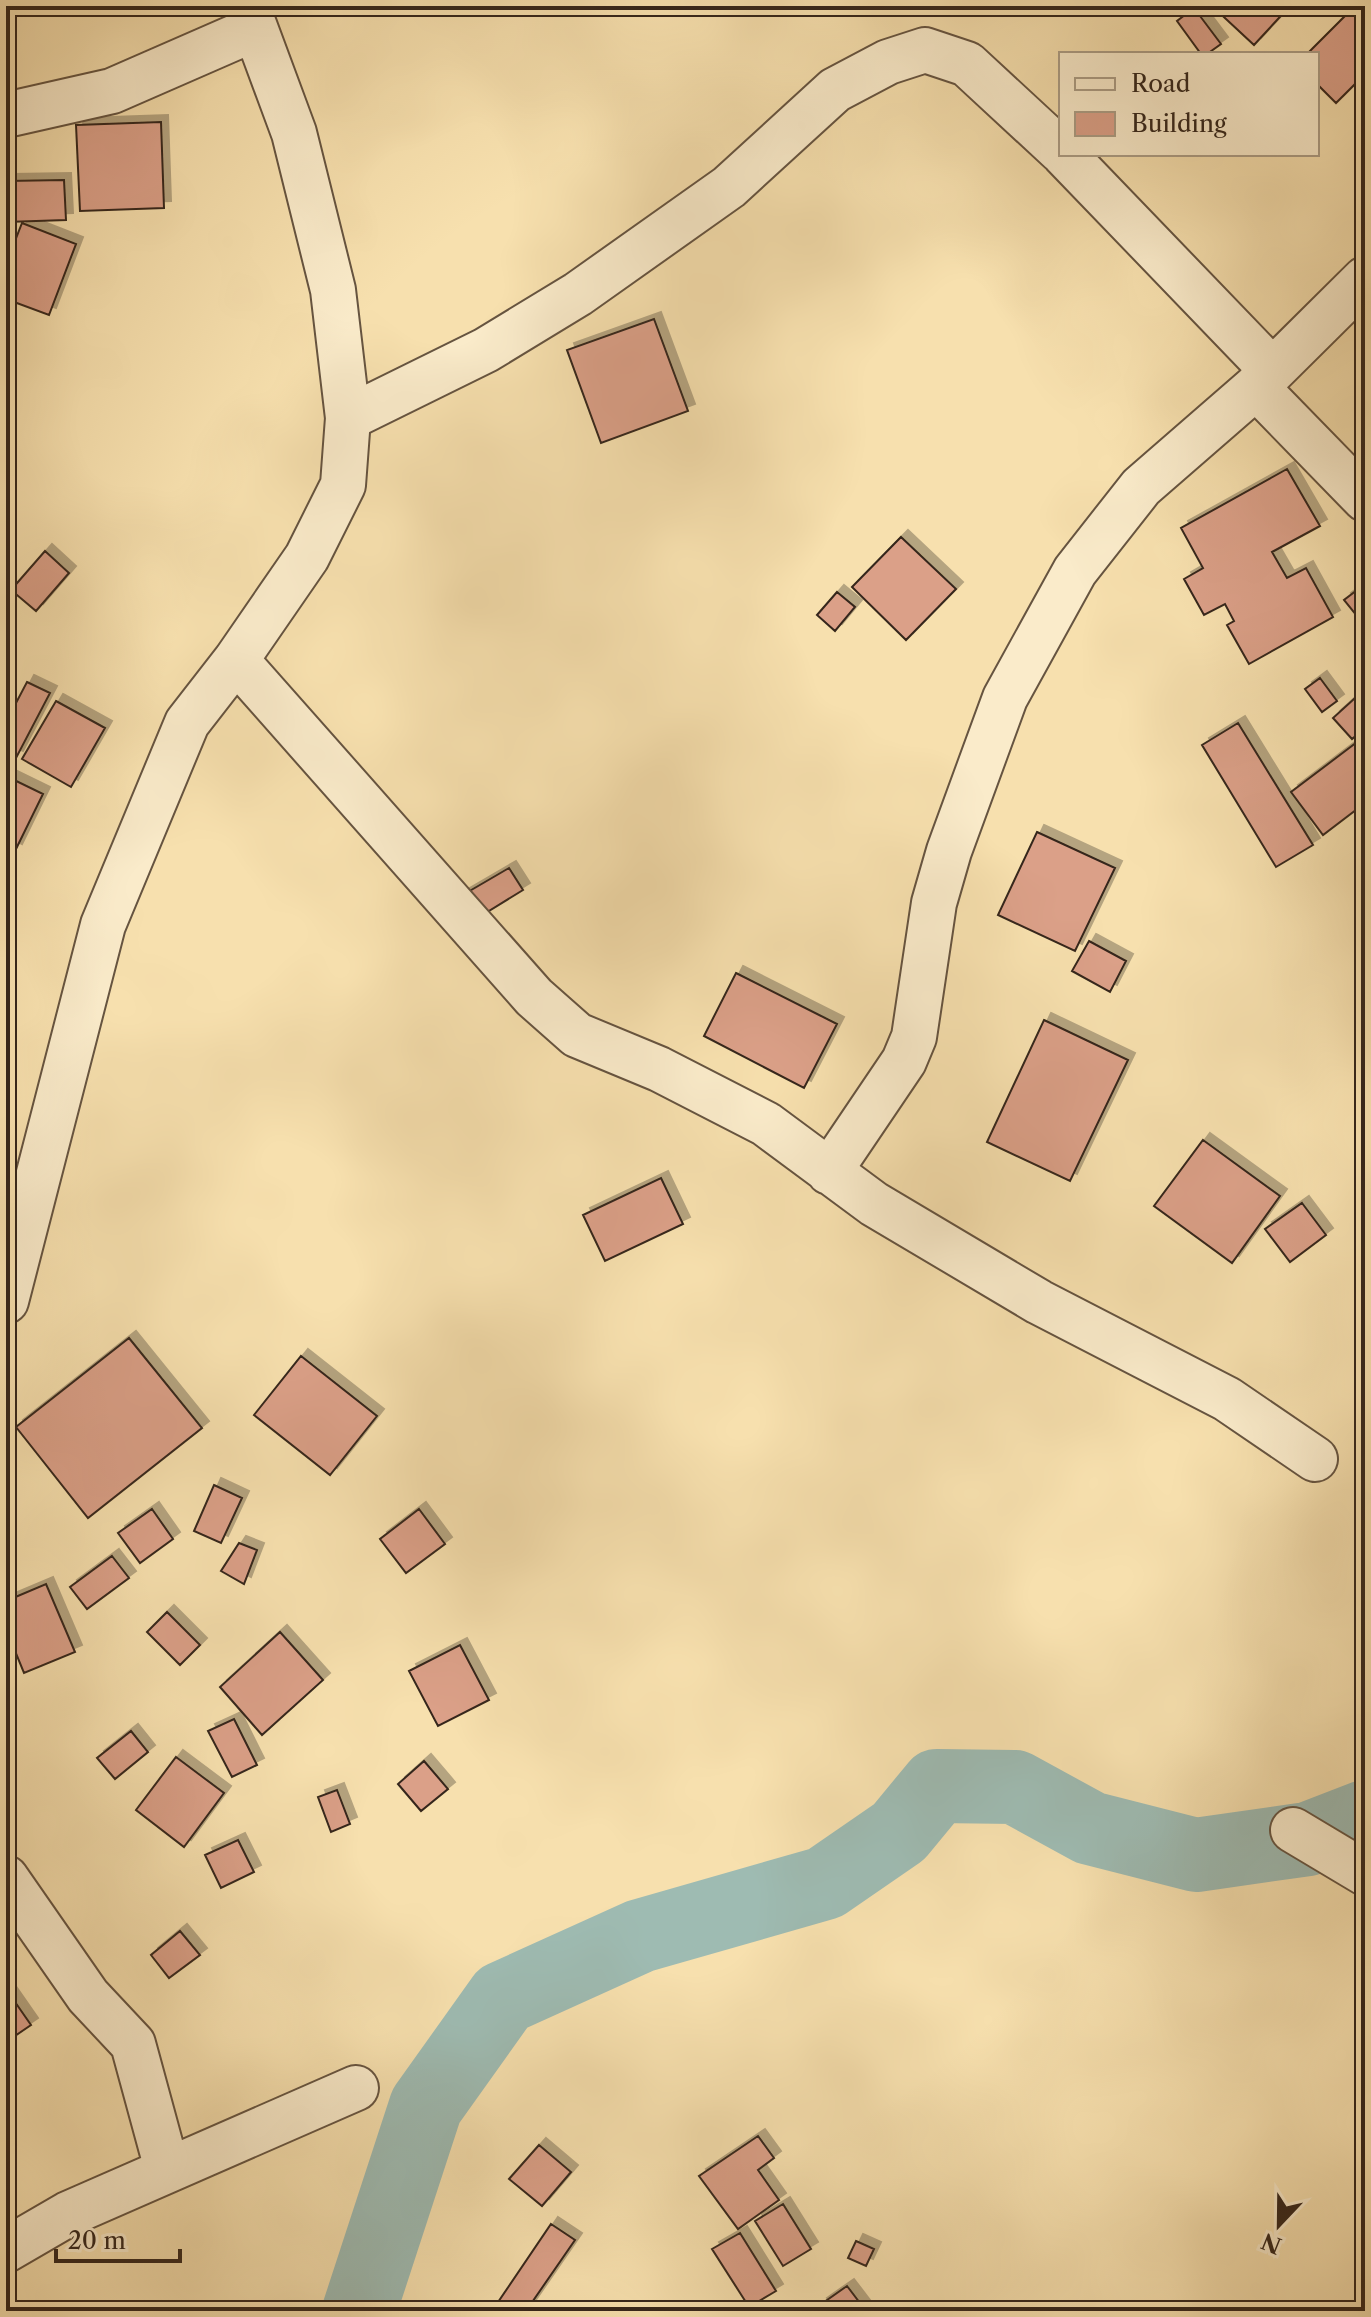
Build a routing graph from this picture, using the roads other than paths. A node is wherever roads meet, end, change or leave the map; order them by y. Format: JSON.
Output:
{"nodes":[{"id":1,"x":250,"y":17,"type":"edge"},
{"id":2,"x":6,"y":115,"type":"edge"},
{"id":3,"x":1059,"y":150,"type":"edge"},
{"id":4,"x":1065,"y":156,"type":"edge"},
{"id":5,"x":1365,"y":279,"type":"edge"},
{"id":6,"x":1264,"y":378,"type":"junction"},
{"id":7,"x":348,"y":418,"type":"junction"},
{"id":8,"x":1365,"y":499,"type":"edge"},
{"id":9,"x":236,"y":660,"type":"junction"},
{"id":10,"x":829,"y":1172,"type":"junction"},
{"id":11,"x":6,"y":1301,"type":"edge"},
{"id":12,"x":1315,"y":1459,"type":"dead end"},
{"id":13,"x":1293,"y":1830,"type":"dead end"},
{"id":14,"x":1365,"y":1873,"type":"edge"},
{"id":15,"x":6,"y":1878,"type":"edge"},
{"id":16,"x":356,"y":2088,"type":"dead end"},
{"id":17,"x":167,"y":2169,"type":"junction"},
{"id":18,"x":6,"y":2250,"type":"edge"}],
"edges":[{"from":1,"to":2,"type":"street"},
{"from":1,"to":7,"type":"street"},
{"from":3,"to":7,"type":"street"},
{"from":4,"to":6,"type":"street"},
{"from":5,"to":6,"type":"street"},
{"from":6,"to":8,"type":"street"},
{"from":6,"to":10,"type":"street"},
{"from":7,"to":9,"type":"street"},
{"from":9,"to":10,"type":"street"},
{"from":9,"to":11,"type":"street"},
{"from":10,"to":12,"type":"street"},
{"from":13,"to":14,"type":"street"},
{"from":15,"to":17,"type":"street"},
{"from":16,"to":17,"type":"street"},
{"from":17,"to":18,"type":"street"}]}
